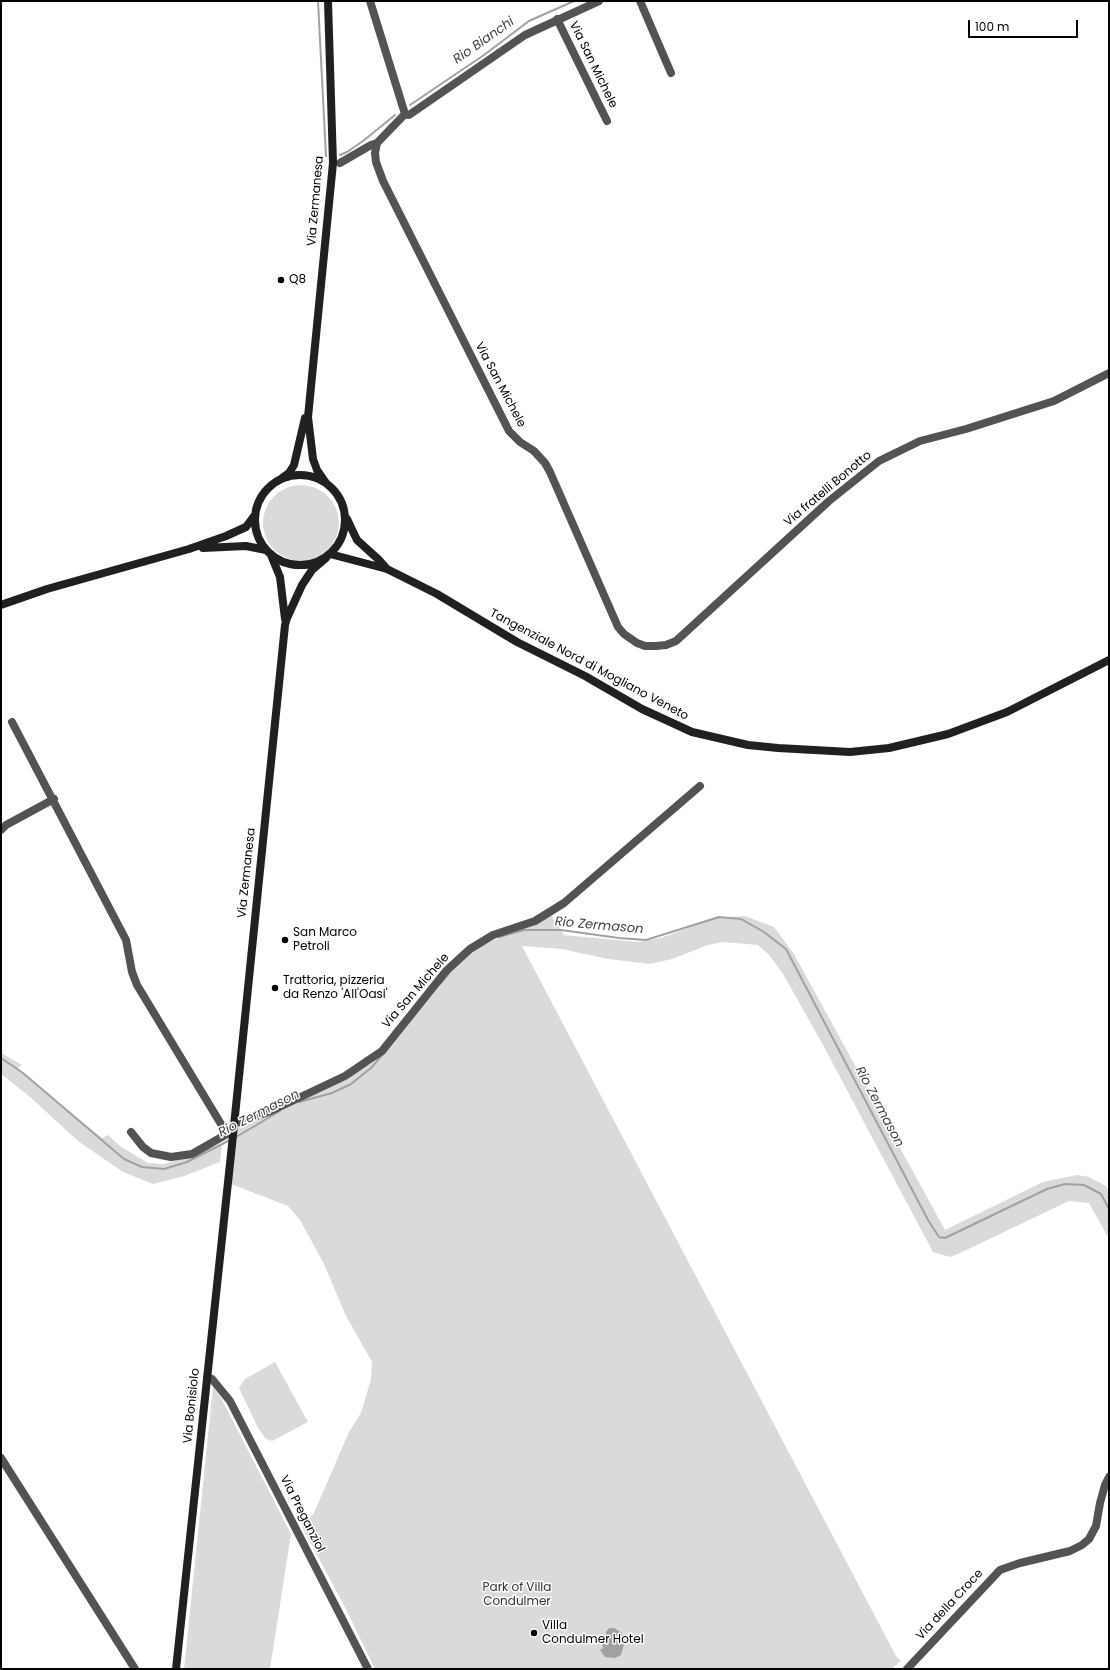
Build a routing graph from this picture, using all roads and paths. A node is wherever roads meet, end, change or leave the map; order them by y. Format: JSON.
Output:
{"nodes":[{"id":1,"x":328,"y":1,"type":"edge"},
{"id":2,"x":370,"y":1,"type":"edge"},
{"id":3,"x":600,"y":1,"type":"edge"},
{"id":4,"x":640,"y":1,"type":"edge"},
{"id":5,"x":557,"y":19,"type":"junction"},
{"id":6,"x":671,"y":73,"type":"dead end"},
{"id":7,"x":405,"y":114,"type":"junction"},
{"id":8,"x":607,"y":121,"type":"dead end"},
{"id":9,"x":377,"y":144,"type":"junction"},
{"id":10,"x":340,"y":163,"type":"dead end"},
{"id":11,"x":1109,"y":373,"type":"edge"},
{"id":12,"x":308,"y":403,"type":"junction"},
{"id":13,"x":277,"y":482,"type":"junction"},
{"id":14,"x":326,"y":483,"type":"junction"},
{"id":15,"x":256,"y":512,"type":"junction"},
{"id":16,"x":345,"y":516,"type":"junction"},
{"id":17,"x":189,"y":549,"type":"junction"},
{"id":18,"x":268,"y":552,"type":"junction"},
{"id":19,"x":328,"y":556,"type":"junction"},
{"id":20,"x":387,"y":569,"type":"junction"},
{"id":21,"x":1,"y":605,"type":"edge"},
{"id":22,"x":285,"y":625,"type":"junction"},
{"id":23,"x":637,"y":643,"type":"joint"},
{"id":24,"x":1109,"y":660,"type":"edge"},
{"id":25,"x":12,"y":722,"type":"dead end"},
{"id":26,"x":700,"y":786,"type":"dead end"},
{"id":27,"x":54,"y":799,"type":"junction"},
{"id":28,"x":1,"y":830,"type":"edge"},
{"id":29,"x":234,"y":1124,"type":"junction"},
{"id":30,"x":130,"y":1132,"type":"dead end"},
{"id":31,"x":227,"y":1134,"type":"junction"},
{"id":32,"x":232,"y":1145,"type":"joint"},
{"id":33,"x":206,"y":1378,"type":"junction"},
{"id":34,"x":1,"y":1458,"type":"edge"},
{"id":35,"x":1109,"y":1478,"type":"edge"},
{"id":36,"x":135,"y":1669,"type":"edge"},
{"id":37,"x":176,"y":1669,"type":"edge"},
{"id":38,"x":368,"y":1669,"type":"edge"},
{"id":39,"x":907,"y":1669,"type":"edge"}],
"edges":[{"from":1,"to":12,"type":"main road","name":"Via Zermanesa"},
{"from":2,"to":7,"type":"street"},
{"from":3,"to":5,"type":"street","name":"Via San Michele"},
{"from":4,"to":6,"type":"street"},
{"from":5,"to":7,"type":"street","name":"Via San Michele"},
{"from":5,"to":8,"type":"street","name":"Via San Michele"},
{"from":7,"to":9,"type":"street","name":"Via San Michele"},
{"from":9,"to":10,"type":"street","name":"Via San Michele"},
{"from":9,"to":23,"type":"street","name":"Via San Michele"},
{"from":11,"to":23,"type":"street","name":"Via fratelli Bonotto"},
{"from":12,"to":13,"type":"main road","name":"Via Zermanesa"},
{"from":12,"to":14,"type":"main road","name":"Via Zermanesa"},
{"from":13,"to":14,"type":"main road","name":"Via Zermanesa"},
{"from":13,"to":15,"type":"main road","name":"Via Zermanesa"},
{"from":14,"to":16,"type":"main road","name":"Via Zermanesa"},
{"from":15,"to":17,"type":"main road"},
{"from":15,"to":18,"type":"main road","name":"Via Zermanesa"},
{"from":16,"to":19,"type":"main road","name":"Via Zermanesa"},
{"from":16,"to":20,"type":"main road","name":"Tangenziale Nord di Mogliano Veneto"},
{"from":17,"to":18,"type":"main road"},
{"from":17,"to":21,"type":"main road"},
{"from":18,"to":19,"type":"main road"},
{"from":18,"to":22,"type":"main road","name":"Via Zermanesa"},
{"from":19,"to":20,"type":"main road","name":"Tangenziale Nord di Mogliano Veneto"},
{"from":19,"to":22,"type":"main road","name":"Via Zermanesa"},
{"from":20,"to":24,"type":"main road","name":"Tangenziale Nord di Mogliano Veneto"},
{"from":22,"to":29,"type":"main road","name":"Via Zermanesa"},
{"from":25,"to":27,"type":"street"},
{"from":26,"to":29,"type":"street","name":"Via San Michele"},
{"from":27,"to":28,"type":"street"},
{"from":27,"to":31,"type":"street"},
{"from":29,"to":31,"type":"street","name":"Via Zermanesa"},
{"from":29,"to":32,"type":"main road","name":"Via Zermanesa"},
{"from":30,"to":31,"type":"street","name":"Via Zermanesa"},
{"from":32,"to":33,"type":"main road","name":"Via Bonisiolo"},
{"from":33,"to":37,"type":"main road","name":"Via Bonisiolo"},
{"from":33,"to":38,"type":"street","name":"Via Preganziol"},
{"from":34,"to":36,"type":"street"},
{"from":35,"to":39,"type":"street","name":"Via della Croce"}]}
